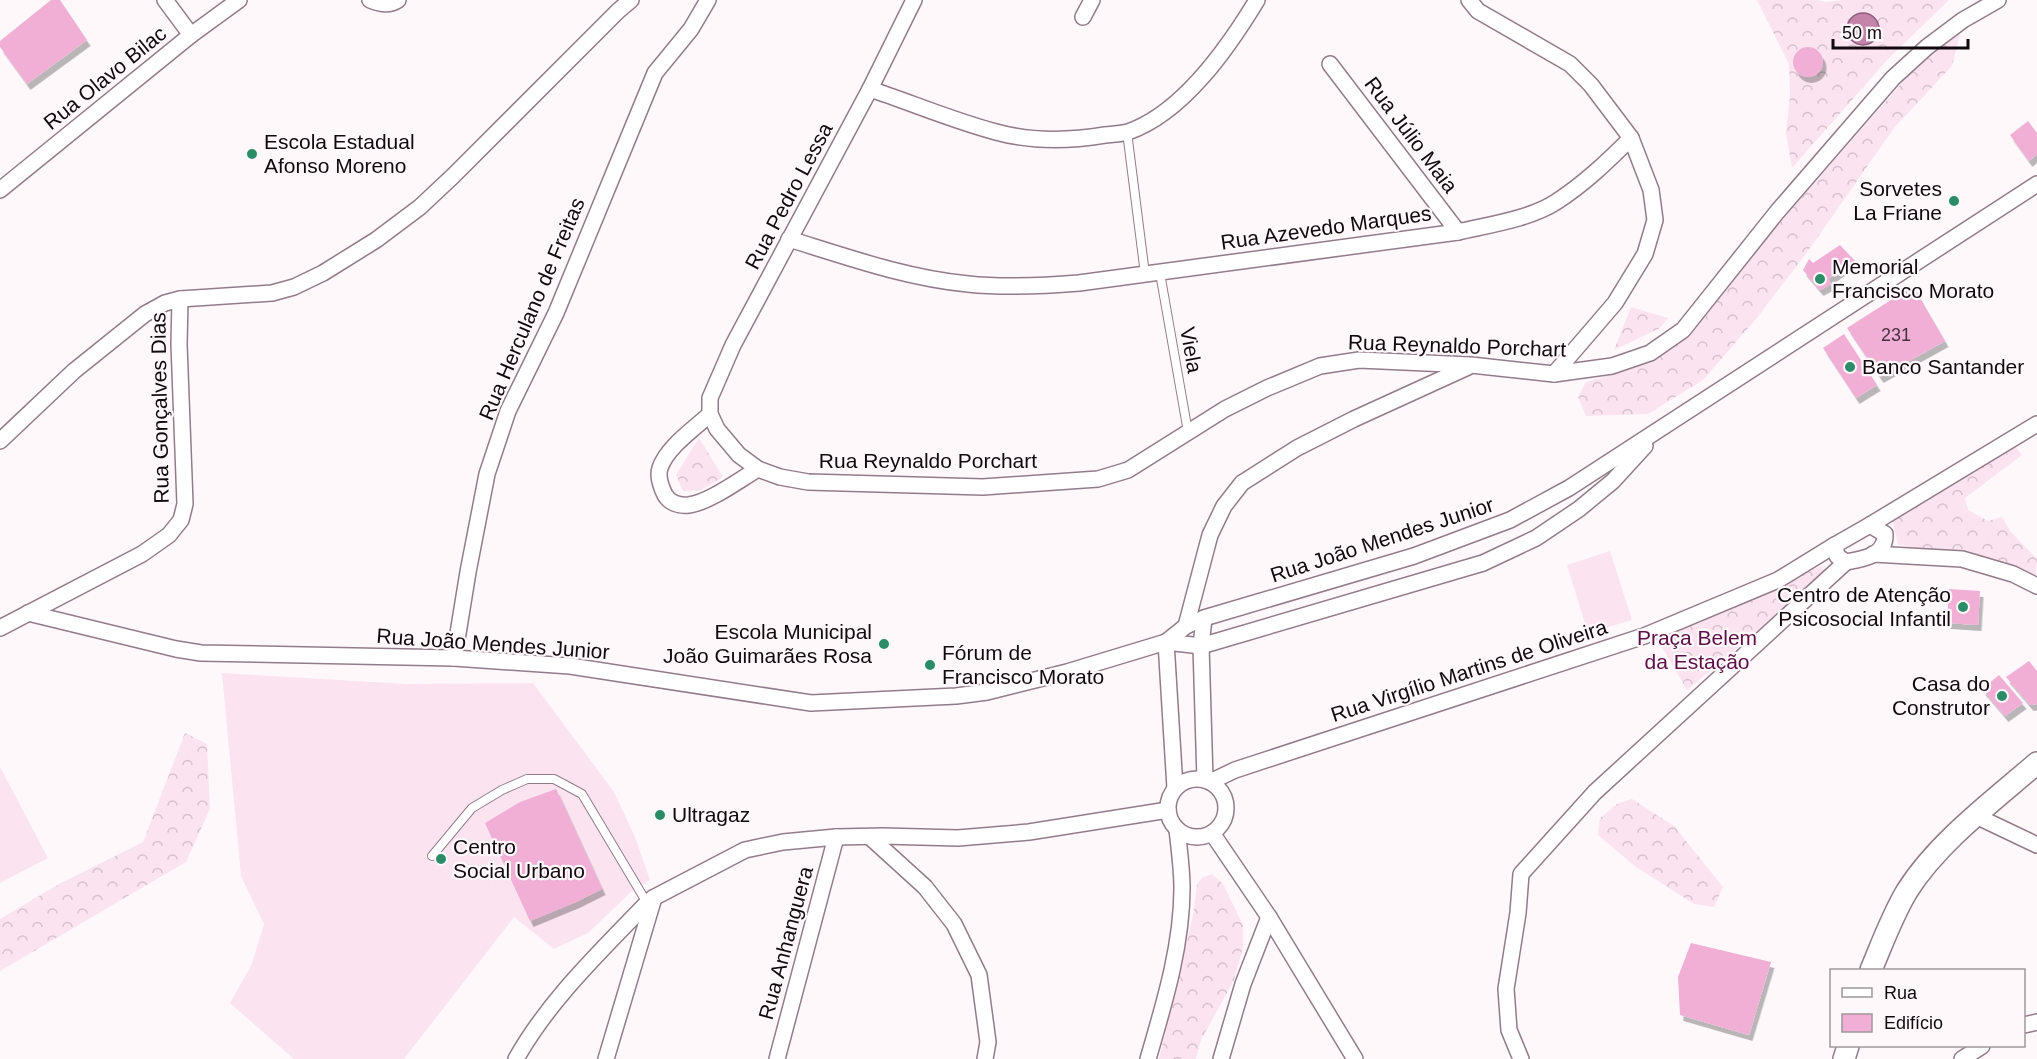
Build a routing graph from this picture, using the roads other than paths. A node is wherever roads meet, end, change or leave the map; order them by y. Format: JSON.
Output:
{"nodes":[{"id":1,"x":165,"y":0,"type":"edge"},
{"id":2,"x":239,"y":0,"type":"edge"},
{"id":3,"x":370,"y":0,"type":"edge"},
{"id":4,"x":398,"y":0,"type":"edge"},
{"id":5,"x":631,"y":0,"type":"edge"},
{"id":6,"x":708,"y":0,"type":"edge"},
{"id":7,"x":914,"y":0,"type":"edge"},
{"id":8,"x":1092,"y":0,"type":"edge"},
{"id":9,"x":1257,"y":0,"type":"edge"},
{"id":10,"x":1469,"y":0,"type":"edge"},
{"id":11,"x":1998,"y":0,"type":"edge"},
{"id":12,"x":1083,"y":17,"type":"dead end"},
{"id":13,"x":191,"y":35,"type":"junction"},
{"id":14,"x":1330,"y":64,"type":"dead end"},
{"id":15,"x":870,"y":89,"type":"junction"},
{"id":16,"x":1127,"y":132,"type":"junction"},
{"id":17,"x":1631,"y":138,"type":"junction"},
{"id":18,"x":2037,"y":184,"type":"edge"},
{"id":19,"x":0,"y":190,"type":"edge"},
{"id":20,"x":1458,"y":232,"type":"junction"},
{"id":21,"x":789,"y":239,"type":"junction"},
{"id":22,"x":1152,"y":273,"type":"junction"},
{"id":23,"x":180,"y":299,"type":"junction"},
{"id":24,"x":1471,"y":365,"type":"junction"},
{"id":25,"x":1554,"y":374,"type":"junction"},
{"id":26,"x":710,"y":414,"type":"junction"},
{"id":27,"x":2037,"y":424,"type":"edge"},
{"id":28,"x":1658,"y":431,"type":"junction"},
{"id":29,"x":1188,"y":434,"type":"junction"},
{"id":30,"x":2,"y":435,"type":"edge"},
{"id":31,"x":758,"y":469,"type":"junction"},
{"id":32,"x":1870,"y":525,"type":"junction"},
{"id":33,"x":1835,"y":545,"type":"junction"},
{"id":34,"x":1873,"y":554,"type":"junction"},
{"id":35,"x":1846,"y":562,"type":"junction"},
{"id":36,"x":2037,"y":586,"type":"edge"},
{"id":37,"x":28,"y":613,"type":"junction"},
{"id":38,"x":1204,"y":618,"type":"junction"},
{"id":39,"x":1186,"y":626,"type":"junction"},
{"id":40,"x":0,"y":628,"type":"edge"},
{"id":41,"x":1166,"y":642,"type":"junction"},
{"id":42,"x":1201,"y":646,"type":"junction"},
{"id":43,"x":454,"y":658,"type":"junction"},
{"id":44,"x":2037,"y":763,"type":"edge"},
{"id":45,"x":1208,"y":781,"type":"junction"},
{"id":46,"x":1175,"y":788,"type":"junction"},
{"id":47,"x":1168,"y":810,"type":"junction"},
{"id":48,"x":1976,"y":816,"type":"junction"},
{"id":49,"x":1177,"y":829,"type":"junction"},
{"id":50,"x":1212,"y":833,"type":"junction"},
{"id":51,"x":836,"y":837,"type":"junction"},
{"id":52,"x":870,"y":837,"type":"junction"},
{"id":53,"x":2037,"y":845,"type":"edge"},
{"id":54,"x":432,"y":856,"type":"dead end"},
{"id":55,"x":650,"y":900,"type":"junction"},
{"id":56,"x":1269,"y":917,"type":"junction"},
{"id":57,"x":1871,"y":969,"type":"edge"},
{"id":58,"x":1980,"y":1047,"type":"edge"},
{"id":59,"x":516,"y":1059,"type":"edge"},
{"id":60,"x":606,"y":1059,"type":"edge"},
{"id":61,"x":777,"y":1059,"type":"edge"},
{"id":62,"x":985,"y":1059,"type":"edge"},
{"id":63,"x":1148,"y":1059,"type":"edge"},
{"id":64,"x":1221,"y":1059,"type":"edge"},
{"id":65,"x":1354,"y":1059,"type":"edge"},
{"id":66,"x":1521,"y":1059,"type":"edge"},
{"id":67,"x":1962,"y":1059,"type":"edge"}],
"edges":[{"from":1,"to":13,"type":"street"},
{"from":2,"to":13,"type":"street","name":"Rua Olavo Bilac"},
{"from":3,"to":4,"type":"street"},
{"from":5,"to":23,"type":"street"},
{"from":6,"to":43,"type":"street","name":"Rua Herculano de Freitas"},
{"from":7,"to":15,"type":"street","name":"Rua Pedro Lessa"},
{"from":8,"to":12,"type":"street"},
{"from":9,"to":16,"type":"street"},
{"from":10,"to":17,"type":"street"},
{"from":11,"to":25,"type":"street","name":"Rua Reynaldo Porchart"},
{"from":13,"to":19,"type":"street","name":"Rua Olavo Bilac"},
{"from":14,"to":20,"type":"street","name":"Rua Júlio Maia"},
{"from":15,"to":16,"type":"street"},
{"from":15,"to":21,"type":"street","name":"Rua Pedro Lessa"},
{"from":16,"to":22,"type":"lane","name":"Viela"},
{"from":17,"to":20,"type":"street","name":"Rua Azevedo Marques"},
{"from":17,"to":25,"type":"street"},
{"from":18,"to":28,"type":"street"},
{"from":20,"to":22,"type":"street","name":"Rua Azevedo Marques"},
{"from":21,"to":22,"type":"street","name":"Rua Azevedo Marques"},
{"from":21,"to":26,"type":"street","name":"Rua Pedro Lessa"},
{"from":22,"to":29,"type":"lane","name":"Viela"},
{"from":23,"to":30,"type":"street"},
{"from":23,"to":37,"type":"street","name":"Rua Gonçalves Dias"},
{"from":24,"to":25,"type":"street","name":"Rua Reynaldo Porchart"},
{"from":24,"to":29,"type":"street","name":"Rua Reynaldo Porchart"},
{"from":24,"to":39,"type":"street"},
{"from":26,"to":31,"type":"street","name":"Rua Reynaldo Porchart"},
{"from":26,"to":31,"type":"street"},
{"from":27,"to":32,"type":"street"},
{"from":28,"to":38,"type":"street","name":"Rua João Mendes Junior"},
{"from":28,"to":42,"type":"street","name":"Rua João Mendes Junior"},
{"from":29,"to":31,"type":"street","name":"Rua Reynaldo Porchart"},
{"from":32,"to":33,"type":"street","name":"Rua Virgílio Martins de Oliveira"},
{"from":32,"to":34,"type":"street"},
{"from":33,"to":35,"type":"street"},
{"from":33,"to":45,"type":"street","name":"Rua Virgílio Martins de Oliveira"},
{"from":34,"to":35,"type":"street"},
{"from":34,"to":36,"type":"street"},
{"from":35,"to":66,"type":"street"},
{"from":37,"to":40,"type":"street","name":"Rua Gonçalves Dias"},
{"from":37,"to":43,"type":"street","name":"Rua João Mendes Junior"},
{"from":38,"to":39,"type":"street","name":"Rua João Mendes Junior"},
{"from":38,"to":42,"type":"street"},
{"from":39,"to":41,"type":"street","name":"Rua João Mendes Junior"},
{"from":41,"to":42,"type":"street","name":"Rua João Mendes Junior"},
{"from":41,"to":43,"type":"street","name":"Rua João Mendes Junior"},
{"from":41,"to":46,"type":"street"},
{"from":42,"to":45,"type":"street"},
{"from":44,"to":48,"type":"main road"},
{"from":45,"to":46,"type":"street"},
{"from":45,"to":50,"type":"street"},
{"from":46,"to":47,"type":"street"},
{"from":47,"to":49,"type":"street"},
{"from":47,"to":52,"type":"street"},
{"from":48,"to":53,"type":"street"},
{"from":48,"to":57,"type":"main road"},
{"from":49,"to":50,"type":"street"},
{"from":49,"to":63,"type":"street"},
{"from":50,"to":56,"type":"street"},
{"from":51,"to":52,"type":"street"},
{"from":51,"to":55,"type":"street"},
{"from":51,"to":61,"type":"street","name":"Rua Anhanguera"},
{"from":52,"to":62,"type":"street"},
{"from":54,"to":55,"type":"lane"},
{"from":55,"to":59,"type":"street"},
{"from":55,"to":60,"type":"street"},
{"from":56,"to":64,"type":"street"},
{"from":56,"to":65,"type":"street"},
{"from":58,"to":67,"type":"street"}]}
